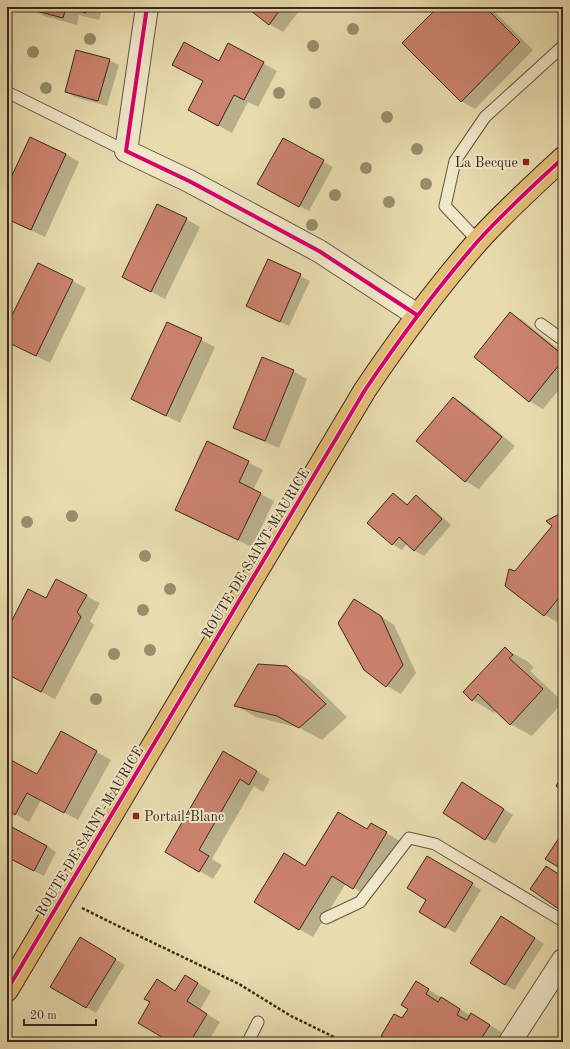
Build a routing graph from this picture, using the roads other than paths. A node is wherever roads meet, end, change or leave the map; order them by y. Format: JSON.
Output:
{"nodes":[{"id":1,"x":147,"y":7,"type":"edge"},
{"id":2,"x":563,"y":46,"type":"edge"},
{"id":3,"x":7,"y":92,"type":"edge"},
{"id":4,"x":126,"y":151,"type":"junction"},
{"id":5,"x":563,"y":158,"type":"edge"},
{"id":6,"x":478,"y":241,"type":"junction"},
{"id":7,"x":417,"y":315,"type":"junction"},
{"id":8,"x":541,"y":324,"type":"dead end"},
{"id":9,"x":563,"y":340,"type":"edge"},
{"id":10,"x":326,"y":918,"type":"dead end"},
{"id":11,"x":563,"y":921,"type":"edge"},
{"id":12,"x":563,"y":960,"type":"edge"},
{"id":13,"x":7,"y":990,"type":"edge"},
{"id":14,"x":258,"y":1022,"type":"dead end"},
{"id":15,"x":248,"y":1042,"type":"edge"},
{"id":16,"x":510,"y":1042,"type":"edge"}],
"edges":[{"from":1,"to":4,"type":"street"},
{"from":2,"to":6,"type":"lane"},
{"from":3,"to":4,"type":"lane"},
{"from":4,"to":7,"type":"street"},
{"from":5,"to":6,"type":"main road","name":"ROUTE DE SAINT-MAURICE"},
{"from":6,"to":7,"type":"main road","name":"ROUTE DE SAINT-MAURICE"},
{"from":7,"to":13,"type":"main road","name":"ROUTE DE SAINT-MAURICE"},
{"from":8,"to":9,"type":"lane"},
{"from":10,"to":11,"type":"lane"},
{"from":12,"to":16,"type":"street"},
{"from":14,"to":15,"type":"lane"}]}
